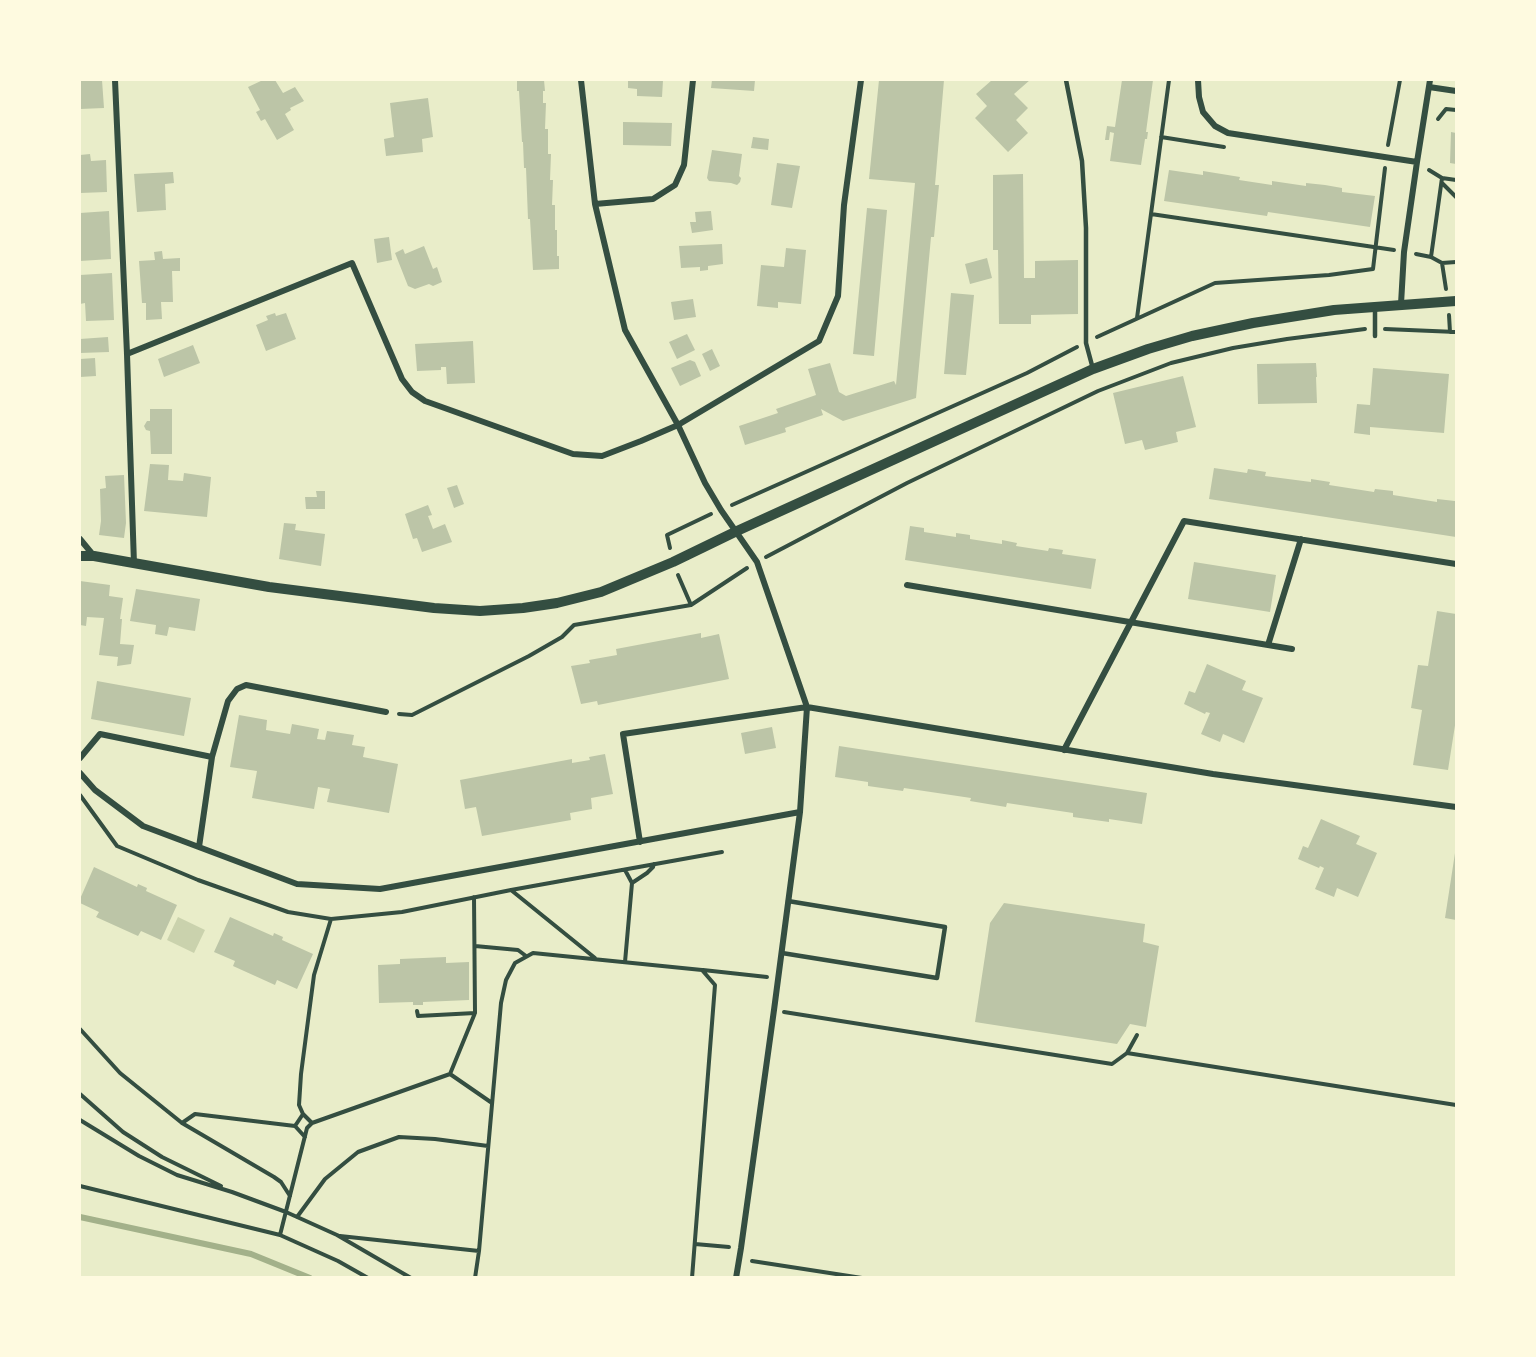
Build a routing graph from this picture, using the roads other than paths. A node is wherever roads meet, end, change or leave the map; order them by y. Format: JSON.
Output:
{"nodes":[{"id":1,"x":115,"y":80,"type":"edge"},
{"id":2,"x":581,"y":80,"type":"edge"},
{"id":3,"x":693,"y":80,"type":"edge"},
{"id":4,"x":861,"y":80,"type":"edge"},
{"id":5,"x":1066,"y":80,"type":"edge"},
{"id":6,"x":1198,"y":80,"type":"edge"},
{"id":7,"x":1430,"y":83,"type":"edge"},
{"id":8,"x":1456,"y":91,"type":"edge"},
{"id":9,"x":1417,"y":162,"type":"junction"},
{"id":10,"x":595,"y":204,"type":"junction"},
{"id":11,"x":1456,"y":301,"type":"edge"},
{"id":12,"x":1401,"y":304,"type":"junction"},
{"id":13,"x":1375,"y":307,"type":"junction"},
{"id":14,"x":1375,"y":336,"type":"dead end"},
{"id":15,"x":127,"y":354,"type":"junction"},
{"id":16,"x":1093,"y":369,"type":"junction"},
{"id":17,"x":678,"y":425,"type":"junction"},
{"id":18,"x":737,"y":531,"type":"junction"},
{"id":19,"x":80,"y":539,"type":"edge"},
{"id":20,"x":1301,"y":539,"type":"junction"},
{"id":21,"x":80,"y":556,"type":"edge"},
{"id":22,"x":94,"y":556,"type":"junction"},
{"id":23,"x":134,"y":564,"type":"junction"},
{"id":24,"x":1456,"y":564,"type":"edge"},
{"id":25,"x":907,"y":585,"type":"dead end"},
{"id":26,"x":1130,"y":622,"type":"junction"},
{"id":27,"x":1268,"y":645,"type":"junction"},
{"id":28,"x":1292,"y":649,"type":"dead end"},
{"id":29,"x":807,"y":707,"type":"junction"},
{"id":30,"x":386,"y":712,"type":"road end"},
{"id":31,"x":1064,"y":750,"type":"junction"},
{"id":32,"x":212,"y":757,"type":"junction"},
{"id":33,"x":80,"y":758,"type":"edge"},
{"id":34,"x":80,"y":773,"type":"edge"},
{"id":35,"x":1456,"y":807,"type":"edge"},
{"id":36,"x":800,"y":812,"type":"junction"},
{"id":37,"x":640,"y":842,"type":"junction"},
{"id":38,"x":200,"y":847,"type":"junction"},
{"id":39,"x":788,"y":901,"type":"junction"},
{"id":40,"x":782,"y":953,"type":"junction"},
{"id":41,"x":736,"y":1278,"type":"edge"}],
"edges":[{"from":1,"to":15,"type":"street"},
{"from":2,"to":10,"type":"street"},
{"from":3,"to":10,"type":"street"},
{"from":4,"to":17,"type":"street"},
{"from":5,"to":16,"type":"lane"},
{"from":6,"to":9,"type":"street"},
{"from":7,"to":8,"type":"street"},
{"from":7,"to":9,"type":"street"},
{"from":9,"to":12,"type":"street"},
{"from":10,"to":17,"type":"street"},
{"from":11,"to":12,"type":"street"},
{"from":12,"to":13,"type":"street"},
{"from":13,"to":14,"type":"lane"},
{"from":13,"to":16,"type":"street"},
{"from":15,"to":17,"type":"street"},
{"from":15,"to":23,"type":"street"},
{"from":16,"to":18,"type":"street"},
{"from":17,"to":18,"type":"street"},
{"from":18,"to":23,"type":"street"},
{"from":18,"to":29,"type":"street"},
{"from":19,"to":22,"type":"street"},
{"from":20,"to":24,"type":"street"},
{"from":20,"to":26,"type":"street"},
{"from":20,"to":27,"type":"street"},
{"from":21,"to":22,"type":"street"},
{"from":22,"to":23,"type":"street"},
{"from":25,"to":26,"type":"street"},
{"from":26,"to":27,"type":"street"},
{"from":26,"to":31,"type":"street"},
{"from":27,"to":28,"type":"street"},
{"from":29,"to":31,"type":"street"},
{"from":29,"to":36,"type":"street"},
{"from":29,"to":37,"type":"street"},
{"from":30,"to":32,"type":"street"},
{"from":31,"to":35,"type":"street"},
{"from":32,"to":33,"type":"street"},
{"from":32,"to":38,"type":"street"},
{"from":34,"to":38,"type":"street"},
{"from":36,"to":37,"type":"street"},
{"from":36,"to":39,"type":"street"},
{"from":37,"to":38,"type":"street"},
{"from":39,"to":40,"type":"street"},
{"from":39,"to":40,"type":"lane"},
{"from":40,"to":41,"type":"street"}]}
